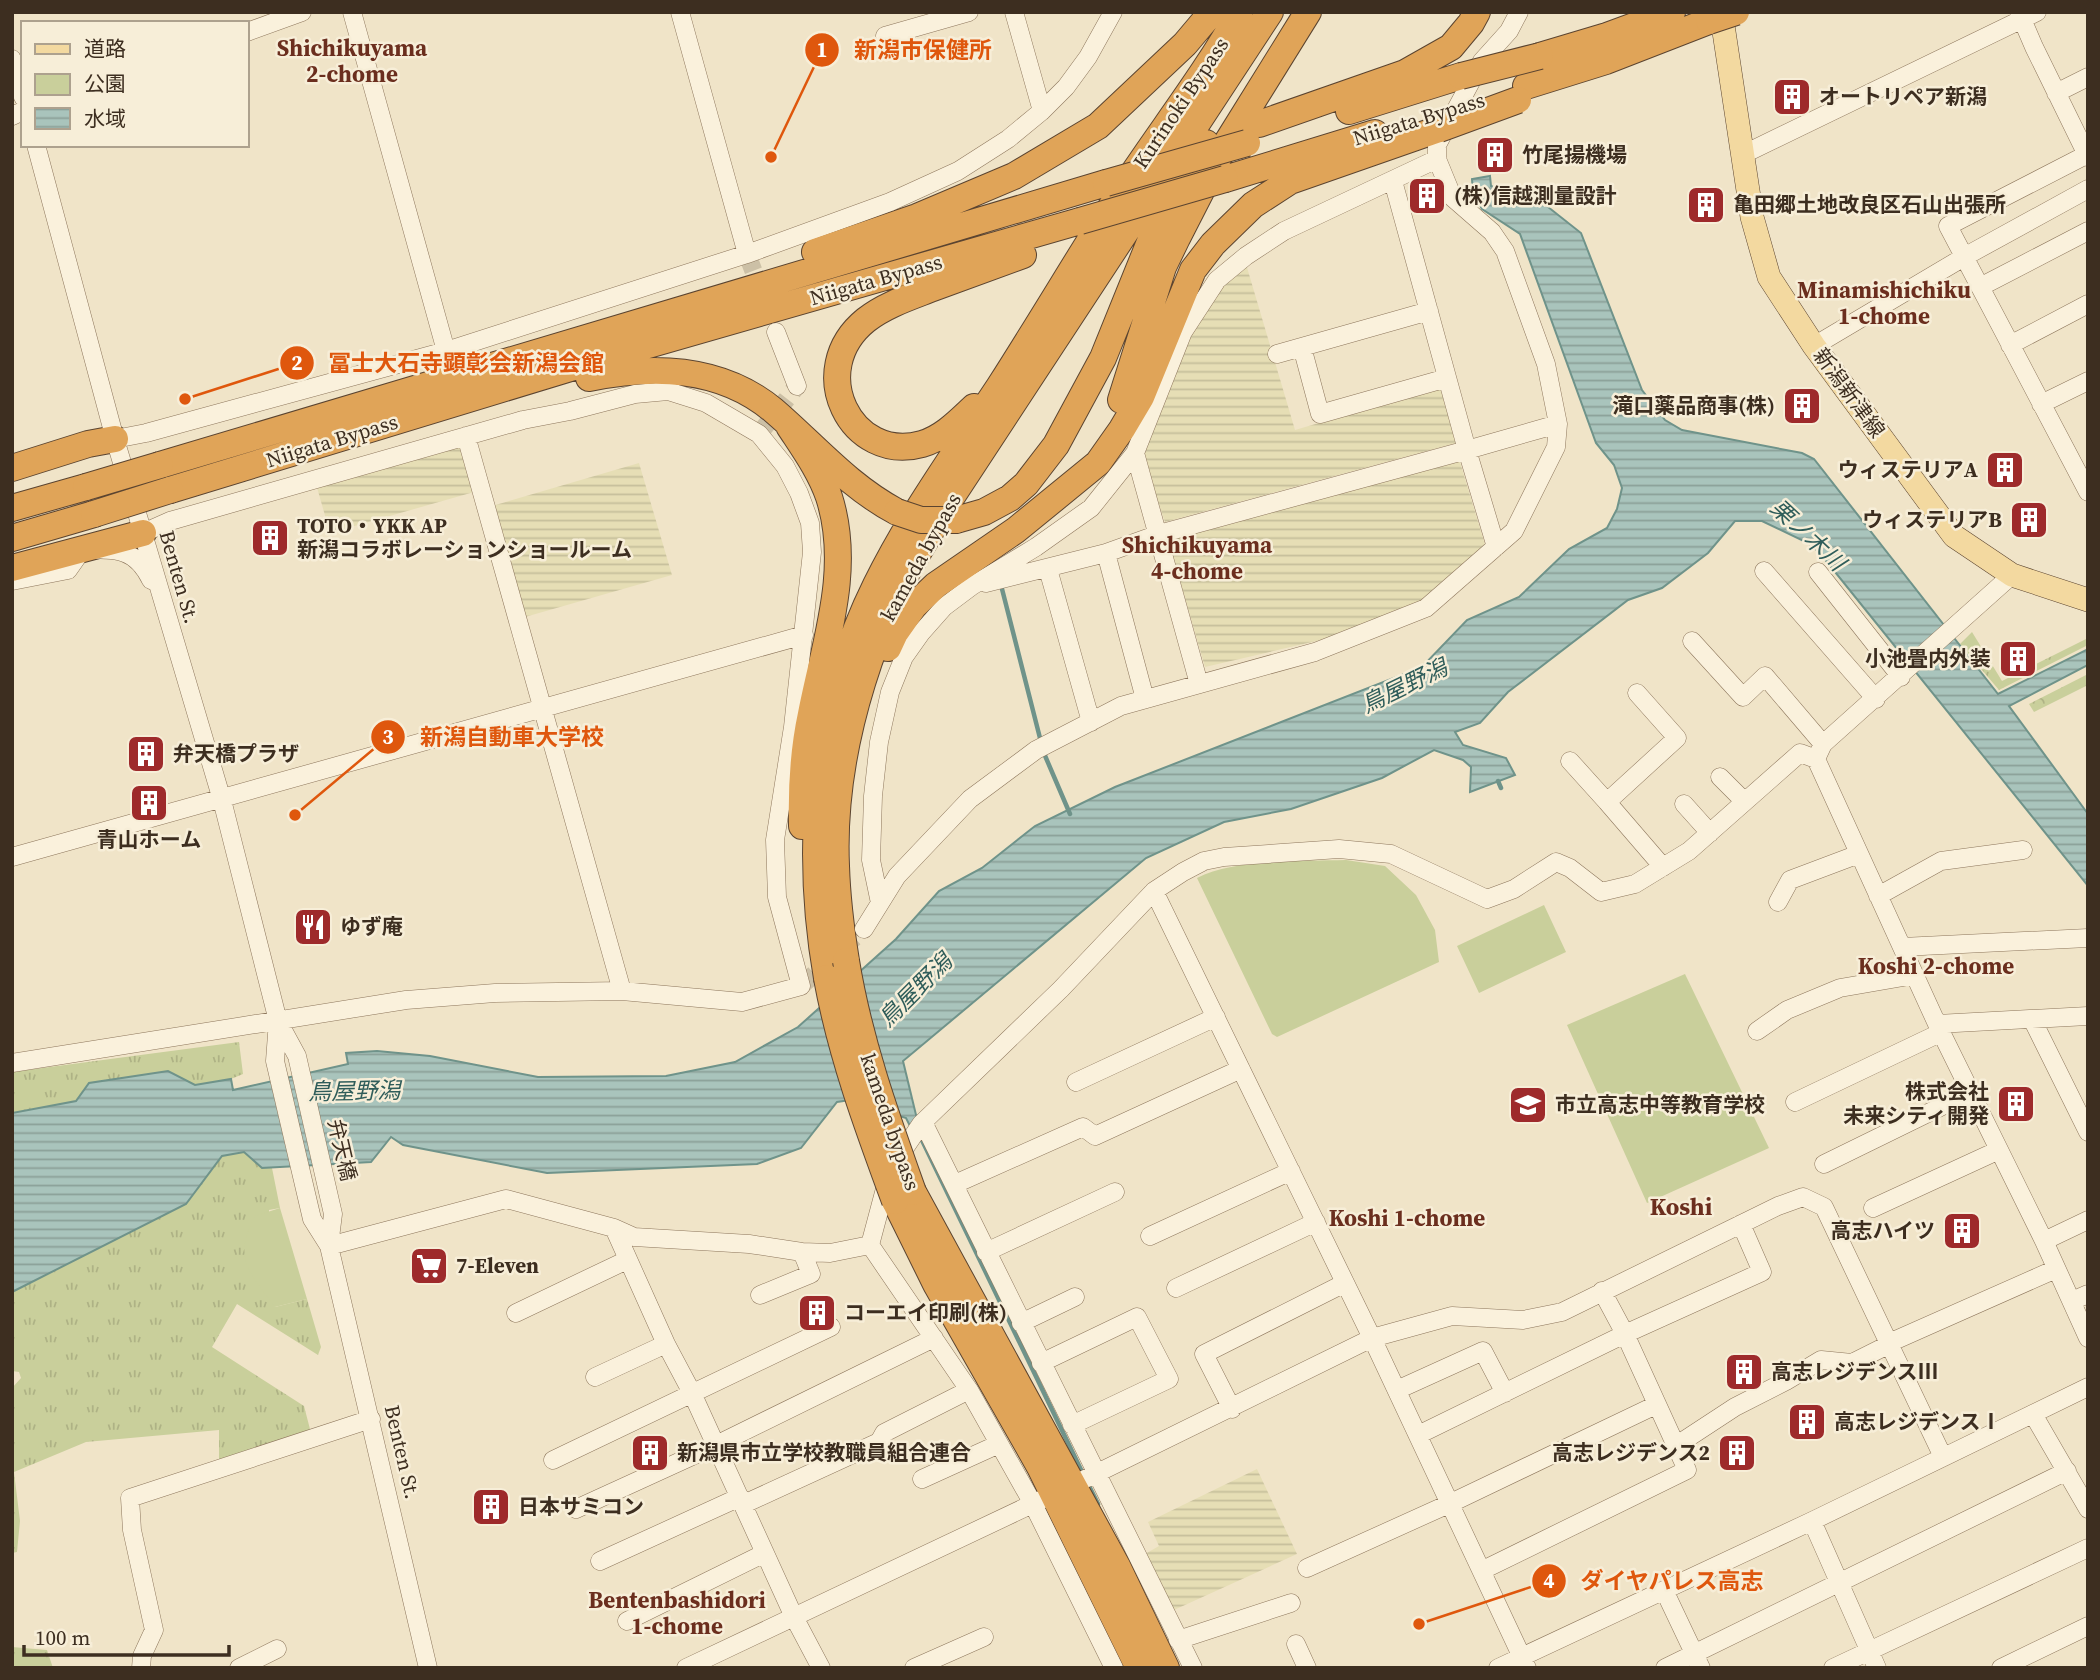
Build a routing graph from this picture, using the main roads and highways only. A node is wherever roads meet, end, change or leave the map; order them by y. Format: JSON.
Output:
{"nodes":[{"id":1,"x":1270,"y":12,"type":"edge"},
{"id":2,"x":1283,"y":12,"type":"edge"},
{"id":3,"x":1308,"y":12,"type":"edge"},
{"id":4,"x":1477,"y":12,"type":"edge"},
{"id":5,"x":1672,"y":12,"type":"edge"},
{"id":6,"x":1736,"y":12,"type":"edge"},
{"id":7,"x":1233,"y":14,"type":"edge"},
{"id":8,"x":1715,"y":17,"type":"edge"},
{"id":9,"x":1443,"y":119,"type":"junction"},
{"id":10,"x":1253,"y":134,"type":"junction"},
{"id":11,"x":1159,"y":179,"type":"junction"},
{"id":12,"x":1113,"y":188,"type":"junction"},
{"id":13,"x":1076,"y":230,"type":"junction"},
{"id":14,"x":570,"y":342,"type":"junction"},
{"id":15,"x":1005,"y":377,"type":"junction"},
{"id":16,"x":474,"y":398,"type":"junction"},
{"id":17,"x":789,"y":426,"type":"junction"},
{"id":18,"x":115,"y":439,"type":"road end"},
{"id":19,"x":14,"y":466,"type":"edge"},
{"id":20,"x":1063,"y":492,"type":"junction"},
{"id":21,"x":12,"y":508,"type":"edge"},
{"id":22,"x":143,"y":533,"type":"road end"},
{"id":23,"x":12,"y":538,"type":"edge"},
{"id":24,"x":12,"y":568,"type":"edge"},
{"id":25,"x":2088,"y":600,"type":"edge"},
{"id":26,"x":858,"y":696,"type":"junction"},
{"id":27,"x":832,"y":966,"type":"junction"},
{"id":28,"x":904,"y":1197,"type":"junction"},
{"id":29,"x":1139,"y":1668,"type":"edge"},
{"id":30,"x":1166,"y":1668,"type":"edge"}],
"edges":[{"from":1,"to":11,"type":"highway","name":"Kurinoki Bypass"},
{"from":2,"to":17,"type":"highway","bridge":true},
{"from":3,"to":20,"type":"highway"},
{"from":4,"to":10,"type":"highway"},
{"from":5,"to":10,"type":"highway","name":"Niigata Bypass","bridge":true},
{"from":6,"to":8,"type":"highway","bridge":true},
{"from":7,"to":12,"type":"highway","name":"Kurinoki Bypass"},
{"from":7,"to":14,"type":"highway"},
{"from":8,"to":9,"type":"highway","bridge":true},
{"from":8,"to":25,"type":"main road","name":"新潟新津線"},
{"from":9,"to":11,"type":"highway","name":"Niigata Bypass","bridge":true},
{"from":9,"to":20,"type":"highway"},
{"from":10,"to":11,"type":"highway","bridge":true},
{"from":11,"to":12,"type":"highway","name":"Niigata Bypass","bridge":true},
{"from":11,"to":13,"type":"highway","bridge":true},
{"from":11,"to":26,"type":"highway","name":"kameda bypass"},
{"from":12,"to":14,"type":"highway","name":"Niigata Bypass"},
{"from":12,"to":15,"type":"highway","name":"kameda bypass"},
{"from":13,"to":15,"type":"highway"},
{"from":13,"to":16,"type":"highway","name":"Niigata Bypass"},
{"from":14,"to":21,"type":"highway","name":"Niigata Bypass","bridge":true},
{"from":15,"to":27,"type":"highway","name":"kameda bypass"},
{"from":16,"to":17,"type":"highway"},
{"from":16,"to":23,"type":"highway","name":"Niigata Bypass","bridge":true},
{"from":17,"to":27,"type":"highway"},
{"from":18,"to":19,"type":"highway"},
{"from":20,"to":26,"type":"highway"},
{"from":22,"to":24,"type":"highway"},
{"from":26,"to":27,"type":"highway","name":"kameda bypass"},
{"from":27,"to":28,"type":"highway","name":"kameda bypass","bridge":true},
{"from":28,"to":29,"type":"highway","name":"kameda bypass"},
{"from":28,"to":30,"type":"highway","name":"kameda bypass"}]}
